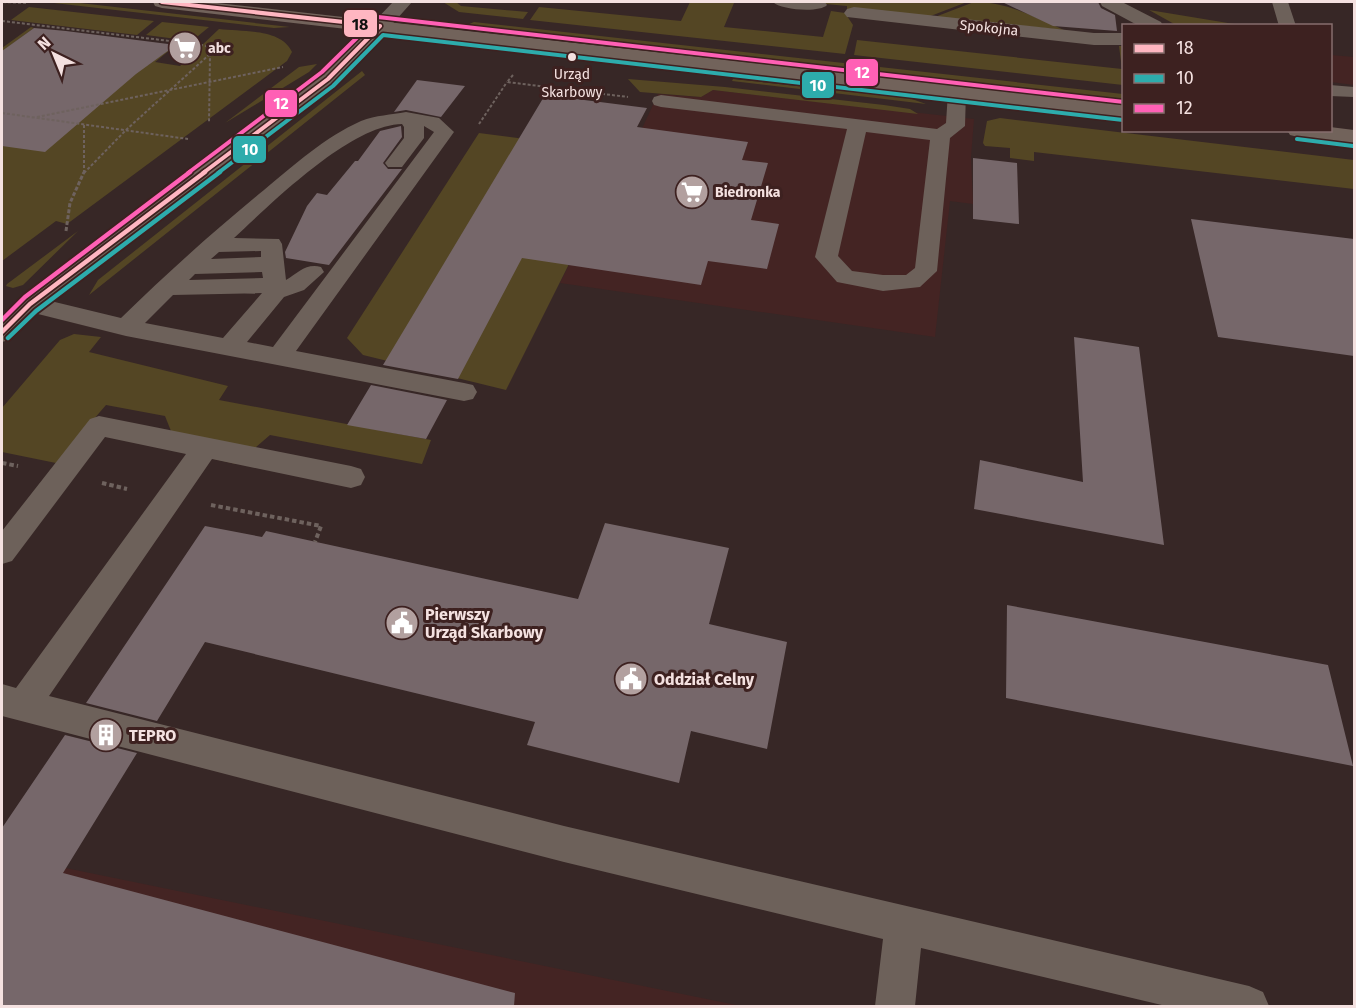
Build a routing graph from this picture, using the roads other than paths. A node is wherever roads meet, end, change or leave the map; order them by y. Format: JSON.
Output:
{"nodes":[{"id":1,"x":162,"y":2,"type":"edge"},
{"id":2,"x":402,"y":2,"type":"edge"},
{"id":3,"x":781,"y":2,"type":"edge"},
{"id":4,"x":1109,"y":2,"type":"edge"},
{"id":5,"x":1280,"y":2,"type":"edge"},
{"id":6,"x":819,"y":5,"type":"dead end"},
{"id":7,"x":854,"y":13,"type":"dead end"},
{"id":8,"x":1150,"y":24,"type":"edge"},
{"id":9,"x":1287,"y":24,"type":"edge"},
{"id":10,"x":380,"y":26,"type":"junction"},
{"id":11,"x":1122,"y":39,"type":"edge"},
{"id":12,"x":1332,"y":90,"type":"edge"},
{"id":13,"x":957,"y":92,"type":"junction"},
{"id":14,"x":1354,"y":92,"type":"edge"},
{"id":15,"x":661,"y":101,"type":"road end"},
{"id":16,"x":1122,"y":111,"type":"edge"},
{"id":17,"x":406,"y":118,"type":"junction"},
{"id":18,"x":858,"y":126,"type":"junction"},
{"id":19,"x":1314,"y":132,"type":"edge"},
{"id":20,"x":940,"y":135,"type":"junction"},
{"id":21,"x":1354,"y":137,"type":"edge"},
{"id":22,"x":395,"y":163,"type":"dead end"},
{"id":23,"x":263,"y":201,"type":"junction"},
{"id":24,"x":212,"y":245,"type":"junction"},
{"id":25,"x":188,"y":267,"type":"junction"},
{"id":26,"x":274,"y":271,"type":"junction"},
{"id":27,"x":313,"y":272,"type":"dead end"},
{"id":28,"x":164,"y":288,"type":"junction"},
{"id":29,"x":30,"y":304,"type":"junction"},
{"id":30,"x":126,"y":328,"type":"junction"},
{"id":31,"x":2,"y":332,"type":"edge"},
{"id":32,"x":229,"y":347,"type":"junction"},
{"id":33,"x":279,"y":357,"type":"junction"},
{"id":34,"x":464,"y":392,"type":"dead end"},
{"id":35,"x":206,"y":448,"type":"junction"},
{"id":36,"x":351,"y":477,"type":"dead end"},
{"id":37,"x":2,"y":552,"type":"edge"},
{"id":38,"x":13,"y":702,"type":"edge"},
{"id":39,"x":904,"y":926,"type":"junction"},
{"id":40,"x":895,"y":1006,"type":"edge"},
{"id":41,"x":1249,"y":1006,"type":"edge"}],
"edges":[{"from":1,"to":10,"type":"street"},
{"from":2,"to":10,"type":"street"},
{"from":3,"to":6,"type":"lane"},
{"from":4,"to":8,"type":"street"},
{"from":5,"to":9,"type":"lane"},
{"from":7,"to":11,"type":"street","name":"Spokojna"},
{"from":10,"to":13,"type":"street"},
{"from":10,"to":29,"type":"street"},
{"from":12,"to":14,"type":"lane"},
{"from":13,"to":16,"type":"street"},
{"from":13,"to":20,"type":"lane"},
{"from":15,"to":18,"type":"lane"},
{"from":17,"to":22,"type":"lane"},
{"from":17,"to":23,"type":"lane"},
{"from":17,"to":33,"type":"lane"},
{"from":18,"to":20,"type":"lane"},
{"from":18,"to":20,"type":"lane"},
{"from":19,"to":21,"type":"street"},
{"from":23,"to":24,"type":"lane"},
{"from":23,"to":26,"type":"lane"},
{"from":24,"to":25,"type":"lane"},
{"from":24,"to":26,"type":"lane"},
{"from":25,"to":26,"type":"lane"},
{"from":25,"to":28,"type":"lane"},
{"from":26,"to":27,"type":"lane"},
{"from":26,"to":28,"type":"lane"},
{"from":26,"to":32,"type":"lane"},
{"from":28,"to":30,"type":"lane"},
{"from":29,"to":30,"type":"lane"},
{"from":29,"to":31,"type":"street"},
{"from":30,"to":32,"type":"lane"},
{"from":32,"to":33,"type":"lane"},
{"from":33,"to":34,"type":"lane"},
{"from":35,"to":36,"type":"lane"},
{"from":35,"to":37,"type":"lane"},
{"from":35,"to":38,"type":"lane"},
{"from":38,"to":39,"type":"lane"},
{"from":39,"to":40,"type":"lane"},
{"from":39,"to":41,"type":"lane"}]}
